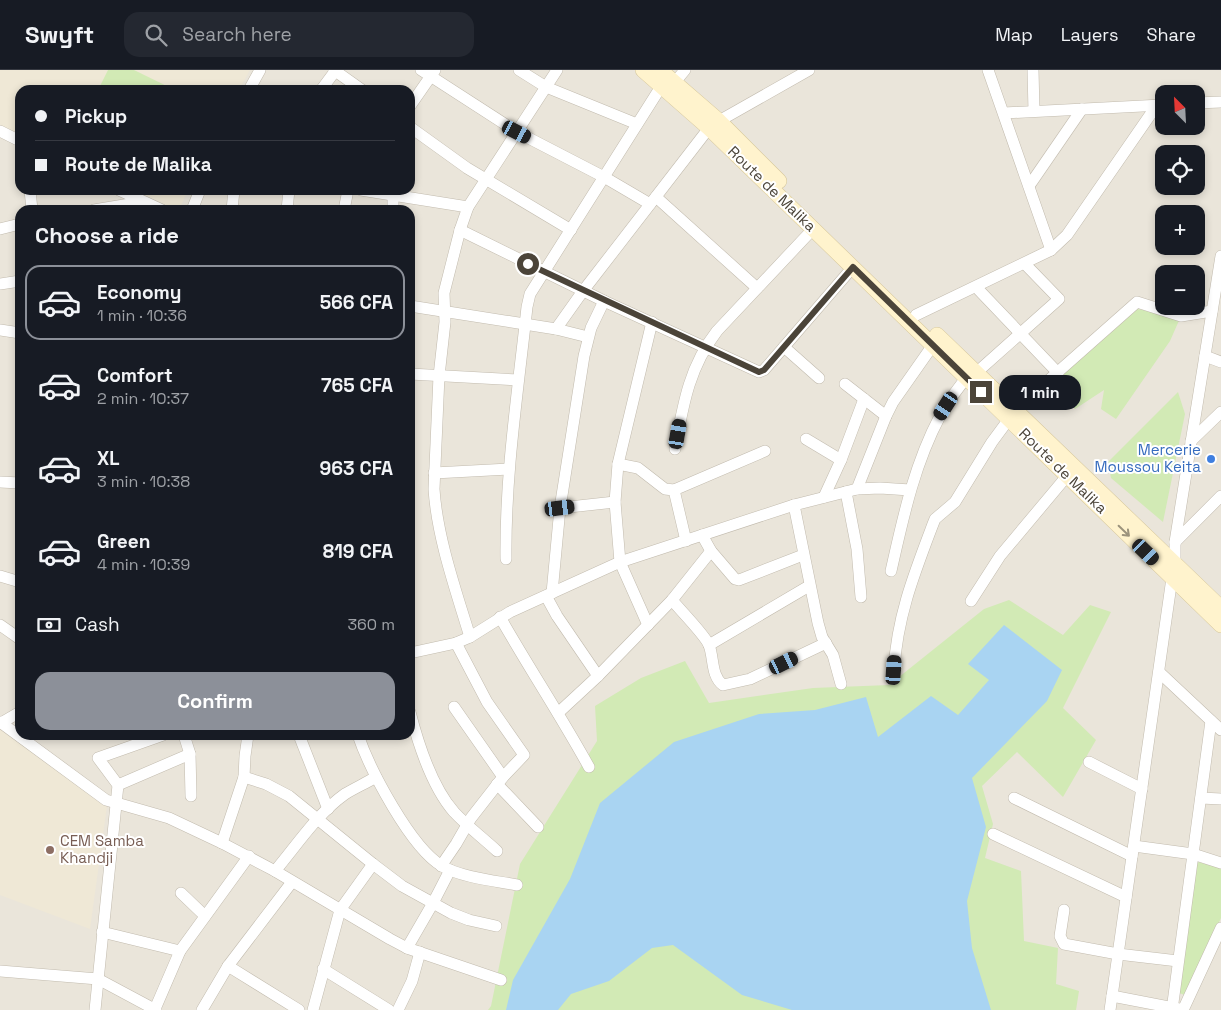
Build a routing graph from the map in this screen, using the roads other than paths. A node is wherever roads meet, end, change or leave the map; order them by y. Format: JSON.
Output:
{"nodes":[{"id":1,"x":260,"y":70,"type":"edge"},
{"id":2,"x":335,"y":70,"type":"edge"},
{"id":3,"x":520,"y":70,"type":"edge"},
{"id":4,"x":557,"y":70,"type":"edge"},
{"id":5,"x":643,"y":70,"type":"edge"},
{"id":6,"x":686,"y":70,"type":"edge"},
{"id":7,"x":809,"y":70,"type":"edge"},
{"id":8,"x":988,"y":70,"type":"edge"},
{"id":9,"x":1033,"y":70,"type":"edge"},
{"id":10,"x":429,"y":72,"type":"edge"},
{"id":11,"x":666,"y":79,"type":"edge"},
{"id":12,"x":252,"y":85,"type":"edge"},
{"id":13,"x":324,"y":85,"type":"edge"},
{"id":14,"x":355,"y":85,"type":"edge"},
{"id":15,"x":546,"y":87,"type":"junction"},
{"id":16,"x":415,"y":97,"type":"edge"},
{"id":17,"x":1221,"y":102,"type":"edge"},
{"id":18,"x":1205,"y":103,"type":"edge"},
{"id":19,"x":1155,"y":105,"type":"edge"},
{"id":20,"x":1082,"y":109,"type":"junction"},
{"id":21,"x":1034,"y":111,"type":"junction"},
{"id":22,"x":1004,"y":112,"type":"junction"},
{"id":23,"x":1155,"y":112,"type":"edge"},
{"id":24,"x":637,"y":124,"type":"junction"},
{"id":25,"x":714,"y":124,"type":"junction"},
{"id":26,"x":0,"y":131,"type":"edge"},
{"id":27,"x":415,"y":132,"type":"edge"},
{"id":28,"x":517,"y":132,"type":"junction"},
{"id":29,"x":15,"y":138,"type":"edge"},
{"id":30,"x":604,"y":177,"type":"junction"},
{"id":31,"x":486,"y":180,"type":"junction"},
{"id":32,"x":1029,"y":186,"type":"junction"},
{"id":33,"x":128,"y":195,"type":"edge"},
{"id":34,"x":393,"y":195,"type":"joint"},
{"id":35,"x":653,"y":200,"type":"junction"},
{"id":36,"x":142,"y":202,"type":"junction"},
{"id":37,"x":124,"y":205,"type":"edge"},
{"id":38,"x":150,"y":205,"type":"edge"},
{"id":39,"x":393,"y":205,"type":"edge"},
{"id":40,"x":468,"y":207,"type":"junction"},
{"id":41,"x":15,"y":225,"type":"edge"},
{"id":42,"x":813,"y":228,"type":"junction"},
{"id":43,"x":0,"y":229,"type":"edge"},
{"id":44,"x":460,"y":230,"type":"junction"},
{"id":45,"x":571,"y":230,"type":"junction"},
{"id":46,"x":1051,"y":250,"type":"junction"},
{"id":47,"x":1221,"y":256,"type":"edge"},
{"id":48,"x":1025,"y":264,"type":"junction"},
{"id":49,"x":853,"y":267,"type":"junction"},
{"id":50,"x":545,"y":272,"type":"junction"},
{"id":51,"x":15,"y":281,"type":"edge"},
{"id":52,"x":0,"y":284,"type":"edge"},
{"id":53,"x":976,"y":287,"type":"junction"},
{"id":54,"x":757,"y":288,"type":"junction"},
{"id":55,"x":583,"y":291,"type":"junction"},
{"id":56,"x":604,"y":301,"type":"junction"},
{"id":57,"x":415,"y":307,"type":"edge"},
{"id":58,"x":444,"y":310,"type":"junction"},
{"id":59,"x":1212,"y":311,"type":"junction"},
{"id":60,"x":916,"y":315,"type":"junction"},
{"id":61,"x":652,"y":322,"type":"junction"},
{"id":62,"x":525,"y":324,"type":"junction"},
{"id":63,"x":0,"y":330,"type":"edge"},
{"id":64,"x":556,"y":330,"type":"junction"},
{"id":65,"x":15,"y":332,"type":"edge"},
{"id":66,"x":1021,"y":334,"type":"junction"},
{"id":67,"x":588,"y":337,"type":"junction"},
{"id":68,"x":933,"y":345,"type":"junction"},
{"id":69,"x":705,"y":347,"type":"junction"},
{"id":70,"x":784,"y":347,"type":"junction"},
{"id":71,"x":1205,"y":356,"type":"junction"},
{"id":72,"x":1221,"y":362,"type":"edge"},
{"id":73,"x":1058,"y":373,"type":"junction"},
{"id":74,"x":415,"y":374,"type":"edge"},
{"id":75,"x":971,"y":375,"type":"junction"},
{"id":76,"x":439,"y":376,"type":"junction"},
{"id":77,"x":819,"y":378,"type":"dead end"},
{"id":78,"x":518,"y":380,"type":"junction"},
{"id":79,"x":845,"y":384,"type":"dead end"},
{"id":80,"x":864,"y":399,"type":"junction"},
{"id":81,"x":1221,"y":412,"type":"edge"},
{"id":82,"x":1012,"y":415,"type":"junction"},
{"id":83,"x":886,"y":416,"type":"junction"},
{"id":84,"x":806,"y":439,"type":"dead end"},
{"id":85,"x":1191,"y":440,"type":"junction"},
{"id":86,"x":675,"y":449,"type":"dead end"},
{"id":87,"x":765,"y":451,"type":"dead end"},
{"id":88,"x":841,"y":460,"type":"junction"},
{"id":89,"x":618,"y":464,"type":"junction"},
{"id":90,"x":509,"y":469,"type":"junction"},
{"id":91,"x":434,"y":473,"type":"junction"},
{"id":92,"x":1067,"y":476,"type":"junction"},
{"id":93,"x":0,"y":482,"type":"edge"},
{"id":94,"x":15,"y":483,"type":"edge"},
{"id":95,"x":674,"y":490,"type":"junction"},
{"id":96,"x":852,"y":490,"type":"junction"},
{"id":97,"x":910,"y":490,"type":"junction"},
{"id":98,"x":1221,"y":496,"type":"edge"},
{"id":99,"x":824,"y":497,"type":"junction"},
{"id":100,"x":615,"y":502,"type":"junction"},
{"id":101,"x":794,"y":505,"type":"junction"},
{"id":102,"x":560,"y":508,"type":"junction"},
{"id":103,"x":702,"y":535,"type":"junction"},
{"id":104,"x":686,"y":540,"type":"junction"},
{"id":105,"x":1175,"y":542,"type":"junction"},
{"id":106,"x":711,"y":551,"type":"junction"},
{"id":107,"x":803,"y":555,"type":"junction"},
{"id":108,"x":506,"y":559,"type":"dead end"},
{"id":109,"x":620,"y":562,"type":"junction"},
{"id":110,"x":891,"y":571,"type":"dead end"},
{"id":111,"x":1174,"y":571,"type":"junction"},
{"id":112,"x":0,"y":576,"type":"edge"},
{"id":113,"x":15,"y":580,"type":"edge"},
{"id":114,"x":809,"y":586,"type":"junction"},
{"id":115,"x":549,"y":594,"type":"junction"},
{"id":116,"x":861,"y":597,"type":"dead end"},
{"id":117,"x":672,"y":600,"type":"junction"},
{"id":118,"x":971,"y":601,"type":"dead end"},
{"id":119,"x":1221,"y":608,"type":"edge"},
{"id":120,"x":500,"y":617,"type":"junction"},
{"id":121,"x":0,"y":624,"type":"edge"},
{"id":122,"x":648,"y":625,"type":"junction"},
{"id":123,"x":1221,"y":625,"type":"edge"},
{"id":124,"x":15,"y":636,"type":"edge"},
{"id":125,"x":470,"y":637,"type":"junction"},
{"id":126,"x":456,"y":643,"type":"junction"},
{"id":127,"x":826,"y":643,"type":"junction"},
{"id":128,"x":709,"y":645,"type":"junction"},
{"id":129,"x":415,"y":649,"type":"edge"},
{"id":130,"x":894,"y":670,"type":"dead end"},
{"id":131,"x":1159,"y":672,"type":"junction"},
{"id":132,"x":598,"y":676,"type":"junction"},
{"id":133,"x":841,"y":684,"type":"dead end"},
{"id":134,"x":454,"y":707,"type":"dead end"},
{"id":135,"x":558,"y":713,"type":"junction"},
{"id":136,"x":15,"y":715,"type":"edge"},
{"id":137,"x":1212,"y":721,"type":"junction"},
{"id":138,"x":1,"y":723,"type":"edge"},
{"id":139,"x":415,"y":729,"type":"edge"},
{"id":140,"x":1221,"y":730,"type":"edge"},
{"id":141,"x":15,"y":733,"type":"edge"},
{"id":142,"x":24,"y":740,"type":"edge"},
{"id":143,"x":149,"y":740,"type":"edge"},
{"id":144,"x":186,"y":740,"type":"edge"},
{"id":145,"x":247,"y":740,"type":"edge"},
{"id":146,"x":301,"y":740,"type":"edge"},
{"id":147,"x":360,"y":740,"type":"edge"},
{"id":148,"x":190,"y":754,"type":"junction"},
{"id":149,"x":1089,"y":762,"type":"dead end"},
{"id":150,"x":589,"y":767,"type":"dead end"},
{"id":151,"x":244,"y":777,"type":"junction"},
{"id":152,"x":376,"y":777,"type":"junction"},
{"id":153,"x":500,"y":781,"type":"junction"},
{"id":154,"x":118,"y":785,"type":"junction"},
{"id":155,"x":1142,"y":789,"type":"junction"},
{"id":156,"x":191,"y":796,"type":"dead end"},
{"id":157,"x":1014,"y":798,"type":"dead end"},
{"id":158,"x":1201,"y":798,"type":"junction"},
{"id":159,"x":1221,"y":799,"type":"edge"},
{"id":160,"x":115,"y":801,"type":"junction"},
{"id":161,"x":328,"y":809,"type":"junction"},
{"id":162,"x":317,"y":820,"type":"junction"},
{"id":163,"x":467,"y":825,"type":"junction"},
{"id":164,"x":538,"y":827,"type":"dead end"},
{"id":165,"x":993,"y":834,"type":"dead end"},
{"id":166,"x":222,"y":843,"type":"junction"},
{"id":167,"x":498,"y":851,"type":"dead end"},
{"id":168,"x":1133,"y":851,"type":"junction"},
{"id":169,"x":1193,"y":854,"type":"junction"},
{"id":170,"x":249,"y":856,"type":"junction"},
{"id":171,"x":1221,"y":863,"type":"edge"},
{"id":172,"x":372,"y":864,"type":"junction"},
{"id":173,"x":445,"y":868,"type":"junction"},
{"id":174,"x":275,"y":872,"type":"junction"},
{"id":175,"x":292,"y":882,"type":"junction"},
{"id":176,"x":517,"y":885,"type":"dead end"},
{"id":177,"x":181,"y":893,"type":"dead end"},
{"id":178,"x":1126,"y":897,"type":"junction"},
{"id":179,"x":433,"y":903,"type":"junction"},
{"id":180,"x":340,"y":910,"type":"junction"},
{"id":181,"x":1064,"y":910,"type":"dead end"},
{"id":182,"x":205,"y":916,"type":"junction"},
{"id":183,"x":496,"y":926,"type":"dead end"},
{"id":184,"x":1221,"y":928,"type":"edge"},
{"id":185,"x":102,"y":932,"type":"junction"},
{"id":186,"x":407,"y":948,"type":"junction"},
{"id":187,"x":180,"y":951,"type":"junction"},
{"id":188,"x":420,"y":952,"type":"junction"},
{"id":189,"x":1118,"y":954,"type":"junction"},
{"id":190,"x":1178,"y":961,"type":"junction"},
{"id":191,"x":228,"y":966,"type":"junction"},
{"id":192,"x":323,"y":969,"type":"junction"},
{"id":193,"x":0,"y":971,"type":"edge"},
{"id":194,"x":98,"y":979,"type":"junction"},
{"id":195,"x":501,"y":980,"type":"dead end"},
{"id":196,"x":1112,"y":996,"type":"junction"},
{"id":197,"x":1177,"y":1009,"type":"edge"},
{"id":198,"x":95,"y":1010,"type":"edge"},
{"id":199,"x":155,"y":1010,"type":"edge"},
{"id":200,"x":202,"y":1010,"type":"edge"},
{"id":201,"x":299,"y":1010,"type":"edge"},
{"id":202,"x":313,"y":1010,"type":"edge"},
{"id":203,"x":389,"y":1010,"type":"edge"},
{"id":204,"x":398,"y":1010,"type":"edge"},
{"id":205,"x":1110,"y":1010,"type":"edge"}],
"edges":[{"from":1,"to":12,"type":"street"},
{"from":2,"to":13,"type":"street"},
{"from":2,"to":14,"type":"street"},
{"from":3,"to":15,"type":"street"},
{"from":4,"to":15,"type":"street"},
{"from":5,"to":11,"type":"main road","name":"Route de Malika"},
{"from":6,"to":11,"type":"street"},
{"from":7,"to":25,"type":"street"},
{"from":8,"to":22,"type":"street"},
{"from":9,"to":21,"type":"street"},
{"from":10,"to":16,"type":"street"},
{"from":10,"to":28,"type":"street"},
{"from":11,"to":24,"type":"street"},
{"from":11,"to":25,"type":"main road","name":"Route de Malika"},
{"from":15,"to":24,"type":"street"},
{"from":15,"to":28,"type":"street"},
{"from":17,"to":18,"type":"street"},
{"from":19,"to":20,"type":"street"},
{"from":20,"to":21,"type":"street"},
{"from":20,"to":32,"type":"street"},
{"from":21,"to":22,"type":"street"},
{"from":22,"to":32,"type":"street"},
{"from":23,"to":46,"type":"street"},
{"from":24,"to":30,"type":"street"},
{"from":25,"to":35,"type":"street"},
{"from":25,"to":42,"type":"main road","name":"Route de Malika"},
{"from":25,"to":60,"type":"main road","name":"Route de Malika"},
{"from":26,"to":29,"type":"street"},
{"from":27,"to":31,"type":"street"},
{"from":28,"to":30,"type":"street"},
{"from":28,"to":31,"type":"street"},
{"from":30,"to":35,"type":"street"},
{"from":30,"to":45,"type":"street"},
{"from":31,"to":40,"type":"street"},
{"from":31,"to":45,"type":"street"},
{"from":32,"to":46,"type":"street"},
{"from":33,"to":36,"type":"street"},
{"from":34,"to":39,"type":"street"},
{"from":34,"to":40,"type":"street"},
{"from":35,"to":54,"type":"street"},
{"from":35,"to":55,"type":"street"},
{"from":36,"to":37,"type":"street"},
{"from":36,"to":38,"type":"street"},
{"from":40,"to":44,"type":"street"},
{"from":41,"to":43,"type":"street"},
{"from":42,"to":49,"type":"main road","name":"Route de Malika"},
{"from":42,"to":54,"type":"street"},
{"from":44,"to":50,"type":"street"},
{"from":44,"to":58,"type":"street"},
{"from":45,"to":50,"type":"street"},
{"from":46,"to":48,"type":"street"},
{"from":47,"to":59,"type":"street"},
{"from":48,"to":53,"type":"street"},
{"from":48,"to":66,"type":"street"},
{"from":49,"to":68,"type":"main road","name":"Route de Malika"},
{"from":49,"to":70,"type":"street"},
{"from":50,"to":55,"type":"street"},
{"from":50,"to":62,"type":"street"},
{"from":51,"to":52,"type":"street"},
{"from":53,"to":60,"type":"street"},
{"from":53,"to":66,"type":"street"},
{"from":54,"to":69,"type":"street"},
{"from":55,"to":56,"type":"street"},
{"from":55,"to":64,"type":"street"},
{"from":56,"to":61,"type":"street"},
{"from":56,"to":67,"type":"street"},
{"from":57,"to":58,"type":"street"},
{"from":58,"to":62,"type":"street"},
{"from":58,"to":76,"type":"street"},
{"from":59,"to":71,"type":"street"},
{"from":59,"to":73,"type":"street"},
{"from":60,"to":75,"type":"main road","name":"Route de Malika"},
{"from":61,"to":69,"type":"street"},
{"from":61,"to":89,"type":"street"},
{"from":62,"to":64,"type":"street"},
{"from":62,"to":78,"type":"street"},
{"from":63,"to":65,"type":"street"},
{"from":64,"to":67,"type":"street"},
{"from":66,"to":73,"type":"street"},
{"from":66,"to":75,"type":"street"},
{"from":67,"to":102,"type":"street"},
{"from":68,"to":75,"type":"main road","name":"Route de Malika"},
{"from":68,"to":83,"type":"street"},
{"from":69,"to":70,"type":"street"},
{"from":69,"to":86,"type":"street"},
{"from":70,"to":77,"type":"street"},
{"from":71,"to":72,"type":"street"},
{"from":71,"to":85,"type":"street"},
{"from":73,"to":82,"type":"street"},
{"from":74,"to":76,"type":"street"},
{"from":75,"to":82,"type":"main road","name":"Route de Malika"},
{"from":75,"to":97,"type":"street"},
{"from":76,"to":78,"type":"street"},
{"from":76,"to":91,"type":"street"},
{"from":78,"to":90,"type":"street"},
{"from":79,"to":80,"type":"street"},
{"from":80,"to":83,"type":"street"},
{"from":80,"to":88,"type":"street"},
{"from":81,"to":85,"type":"street"},
{"from":82,"to":92,"type":"main road","name":"Route de Malika"},
{"from":82,"to":111,"type":"main road","name":"Route de Malika"},
{"from":82,"to":130,"type":"street"},
{"from":83,"to":96,"type":"street"},
{"from":84,"to":88,"type":"street"},
{"from":85,"to":105,"type":"street"},
{"from":87,"to":95,"type":"street"},
{"from":88,"to":99,"type":"street"},
{"from":89,"to":95,"type":"street"},
{"from":89,"to":100,"type":"street"},
{"from":90,"to":91,"type":"street"},
{"from":90,"to":108,"type":"street"},
{"from":91,"to":125,"type":"street"},
{"from":92,"to":111,"type":"main road","name":"Route de Malika","one_way":true},
{"from":92,"to":118,"type":"street"},
{"from":93,"to":94,"type":"street"},
{"from":95,"to":104,"type":"street"},
{"from":96,"to":97,"type":"street"},
{"from":96,"to":99,"type":"street"},
{"from":96,"to":116,"type":"street"},
{"from":97,"to":110,"type":"street"},
{"from":98,"to":105,"type":"street"},
{"from":99,"to":101,"type":"street"},
{"from":100,"to":102,"type":"street"},
{"from":100,"to":109,"type":"street"},
{"from":101,"to":103,"type":"street"},
{"from":101,"to":107,"type":"street"},
{"from":102,"to":115,"type":"street"},
{"from":103,"to":104,"type":"street"},
{"from":103,"to":106,"type":"street"},
{"from":104,"to":109,"type":"street"},
{"from":105,"to":111,"type":"street"},
{"from":106,"to":107,"type":"street"},
{"from":106,"to":117,"type":"street"},
{"from":107,"to":114,"type":"street"},
{"from":109,"to":115,"type":"street"},
{"from":109,"to":122,"type":"street"},
{"from":111,"to":119,"type":"main road","name":"Route de Malika"},
{"from":111,"to":123,"type":"main road","name":"Route de Malika"},
{"from":111,"to":131,"type":"street"},
{"from":112,"to":113,"type":"street"},
{"from":114,"to":127,"type":"street"},
{"from":114,"to":128,"type":"street"},
{"from":115,"to":120,"type":"street"},
{"from":115,"to":132,"type":"street"},
{"from":117,"to":122,"type":"street"},
{"from":117,"to":128,"type":"street"},
{"from":120,"to":125,"type":"street"},
{"from":120,"to":135,"type":"street"},
{"from":121,"to":124,"type":"street"},
{"from":122,"to":132,"type":"street"},
{"from":125,"to":126,"type":"street"},
{"from":126,"to":129,"type":"street"},
{"from":126,"to":153,"type":"street"},
{"from":127,"to":128,"type":"street"},
{"from":127,"to":133,"type":"street"},
{"from":131,"to":137,"type":"street"},
{"from":131,"to":155,"type":"street"},
{"from":132,"to":135,"type":"street"},
{"from":134,"to":153,"type":"street"},
{"from":135,"to":150,"type":"street"},
{"from":136,"to":138,"type":"street"},
{"from":137,"to":140,"type":"street"},
{"from":137,"to":158,"type":"street"},
{"from":138,"to":141,"type":"street"},
{"from":139,"to":163,"type":"street"},
{"from":142,"to":160,"type":"street"},
{"from":143,"to":154,"type":"street"},
{"from":144,"to":148,"type":"street"},
{"from":145,"to":151,"type":"street"},
{"from":146,"to":161,"type":"street"},
{"from":147,"to":152,"type":"street"},
{"from":148,"to":154,"type":"street"},
{"from":148,"to":156,"type":"street"},
{"from":149,"to":155,"type":"street"},
{"from":151,"to":162,"type":"street"},
{"from":151,"to":166,"type":"street"},
{"from":152,"to":161,"type":"street"},
{"from":152,"to":173,"type":"street"},
{"from":153,"to":163,"type":"street"},
{"from":153,"to":164,"type":"street"},
{"from":154,"to":160,"type":"street"},
{"from":155,"to":168,"type":"street"},
{"from":157,"to":168,"type":"street"},
{"from":158,"to":159,"type":"street"},
{"from":158,"to":169,"type":"street"},
{"from":160,"to":166,"type":"street"},
{"from":160,"to":185,"type":"street"},
{"from":161,"to":162,"type":"street"},
{"from":162,"to":172,"type":"street"},
{"from":162,"to":174,"type":"street"},
{"from":163,"to":167,"type":"street"},
{"from":163,"to":173,"type":"street"},
{"from":165,"to":178,"type":"street"},
{"from":166,"to":170,"type":"street"},
{"from":168,"to":169,"type":"street"},
{"from":168,"to":178,"type":"street"},
{"from":169,"to":171,"type":"street"},
{"from":169,"to":190,"type":"street"},
{"from":170,"to":174,"type":"street"},
{"from":170,"to":182,"type":"street"},
{"from":172,"to":179,"type":"street"},
{"from":172,"to":180,"type":"street"},
{"from":173,"to":176,"type":"street"},
{"from":173,"to":179,"type":"street"},
{"from":174,"to":175,"type":"street"},
{"from":175,"to":180,"type":"street"},
{"from":175,"to":191,"type":"street"},
{"from":177,"to":182,"type":"street"},
{"from":178,"to":189,"type":"street"},
{"from":179,"to":183,"type":"street"},
{"from":179,"to":186,"type":"street"},
{"from":180,"to":186,"type":"street"},
{"from":180,"to":192,"type":"street"},
{"from":181,"to":189,"type":"street"},
{"from":182,"to":187,"type":"street"},
{"from":184,"to":197,"type":"street"},
{"from":185,"to":187,"type":"street"},
{"from":185,"to":194,"type":"street"},
{"from":186,"to":188,"type":"street"},
{"from":187,"to":199,"type":"street"},
{"from":188,"to":195,"type":"street"},
{"from":188,"to":204,"type":"street"},
{"from":189,"to":190,"type":"street"},
{"from":189,"to":196,"type":"street"},
{"from":190,"to":197,"type":"street"},
{"from":191,"to":200,"type":"street"},
{"from":191,"to":201,"type":"street"},
{"from":192,"to":202,"type":"street"},
{"from":192,"to":203,"type":"street"},
{"from":193,"to":194,"type":"street"},
{"from":194,"to":198,"type":"street"},
{"from":194,"to":199,"type":"street"},
{"from":196,"to":197,"type":"street"},
{"from":196,"to":205,"type":"street"}]}
